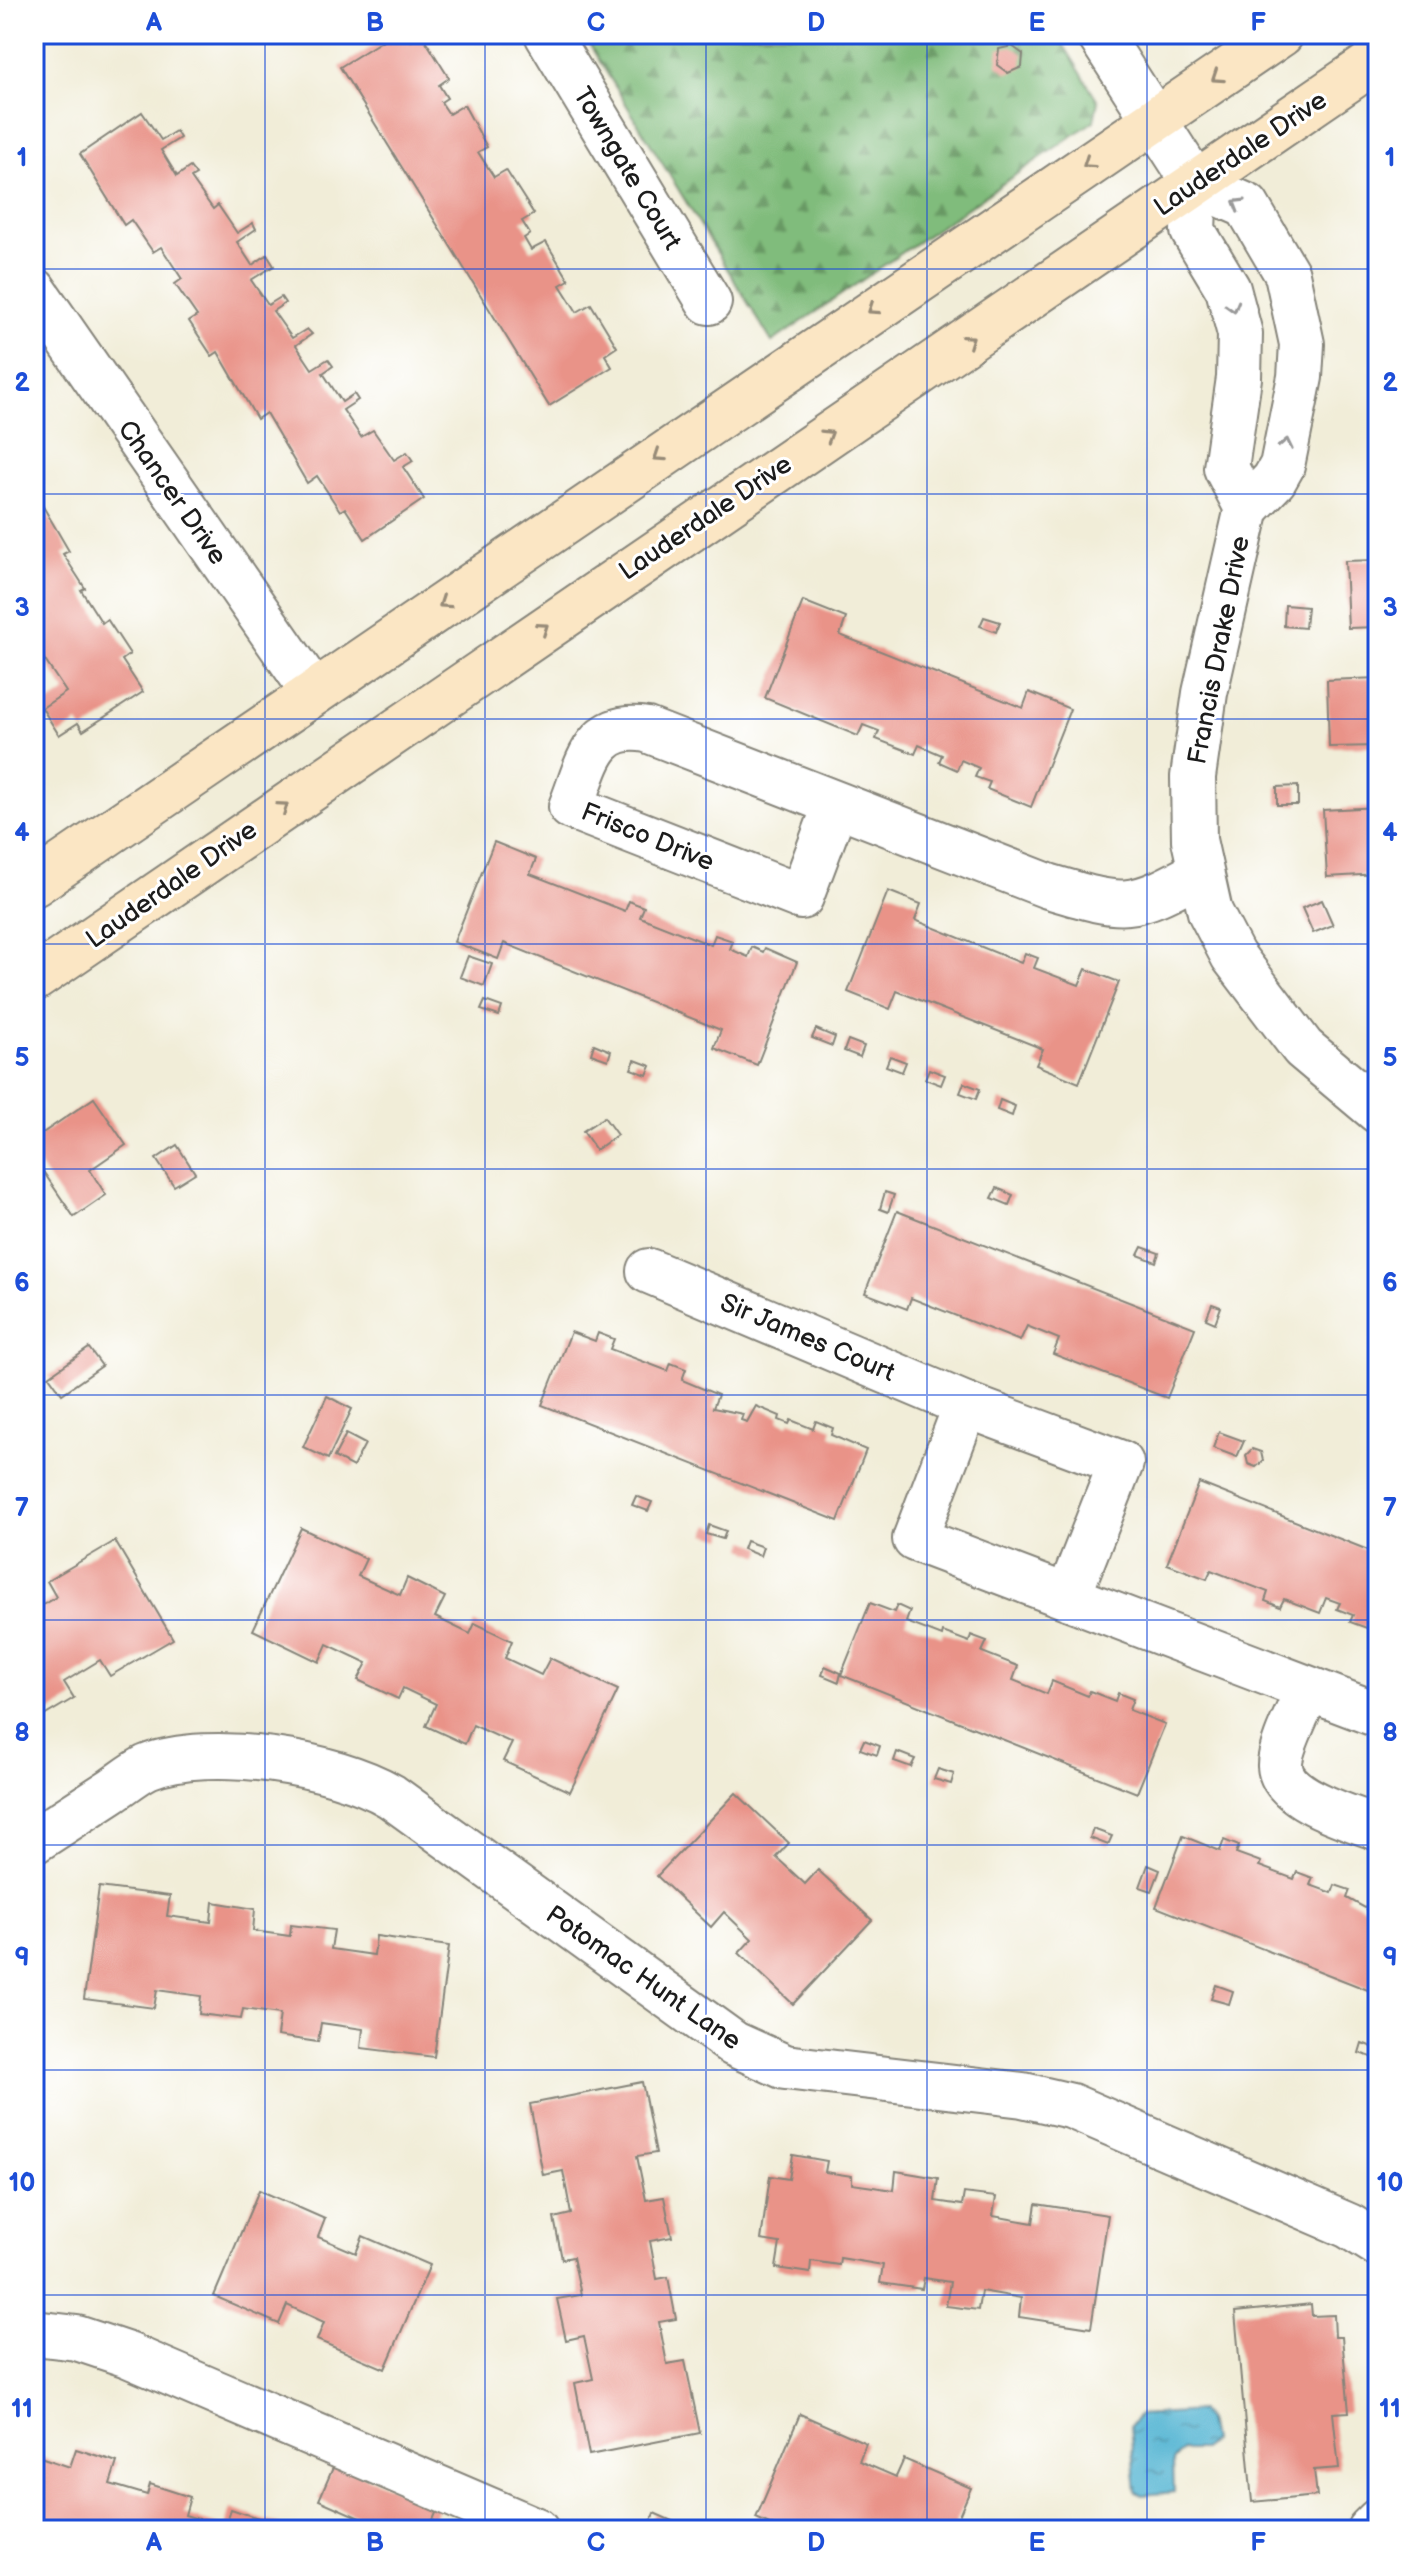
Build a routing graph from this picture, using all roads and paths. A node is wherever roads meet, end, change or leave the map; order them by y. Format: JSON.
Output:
{"nodes":[{"id":1,"x":547,"y":34,"type":"edge"},
{"id":2,"x":1099,"y":34,"type":"edge"},
{"id":3,"x":1281,"y":34,"type":"edge"},
{"id":4,"x":1378,"y":59,"type":"edge"},
{"id":5,"x":1154,"y":121,"type":"junction"},
{"id":6,"x":1195,"y":183,"type":"junction"},
{"id":7,"x":34,"y":290,"type":"edge"},
{"id":8,"x":709,"y":302,"type":"dead end"},
{"id":9,"x":1247,"y":508,"type":"junction"},
{"id":10,"x":314,"y":693,"type":"junction"},
{"id":11,"x":836,"y":804,"type":"junction"},
{"id":12,"x":1200,"y":872,"type":"junction"},
{"id":13,"x":34,"y":884,"type":"edge"},
{"id":14,"x":34,"y":979,"type":"edge"},
{"id":15,"x":1378,"y":1111,"type":"edge"},
{"id":16,"x":649,"y":1271,"type":"dead end"},
{"id":17,"x":966,"y":1405,"type":"junction"},
{"id":18,"x":1068,"y":1597,"type":"junction"},
{"id":19,"x":1308,"y":1689,"type":"junction"},
{"id":20,"x":1378,"y":1715,"type":"edge"},
{"id":21,"x":1378,"y":1828,"type":"edge"},
{"id":22,"x":34,"y":1841,"type":"edge"},
{"id":23,"x":1378,"y":2244,"type":"edge"},
{"id":24,"x":34,"y":2333,"type":"edge"},
{"id":25,"x":1378,"y":2521,"type":"edge"},
{"id":26,"x":536,"y":2530,"type":"edge"},
{"id":27,"x":1369,"y":2530,"type":"edge"}],
"edges":[{"from":1,"to":8,"type":"street","name":"Towngate Court"},
{"from":2,"to":5,"type":"street"},
{"from":3,"to":5,"type":"main road","one_way":true},
{"from":4,"to":6,"type":"main road","name":"Lauderdale Drive"},
{"from":5,"to":6,"type":"street"},
{"from":5,"to":10,"type":"main road","one_way":true},
{"from":6,"to":9,"type":"street","name":"Francis Drake Drive","one_way":true},
{"from":9,"to":6,"type":"street","name":"Francis Drake Drive","one_way":true},
{"from":14,"to":6,"type":"main road","name":"Lauderdale Drive","one_way":true},
{"from":7,"to":10,"type":"street","name":"Chancer Drive"},
{"from":9,"to":12,"type":"street","name":"Francis Drake Drive"},
{"from":10,"to":13,"type":"main road"},
{"from":11,"to":11,"type":"street","name":"Frisco Drive"},
{"from":11,"to":12,"type":"street","name":"Frisco Drive"},
{"from":12,"to":15,"type":"street","name":"Francis Drake Drive"},
{"from":16,"to":17,"type":"street","name":"Sir James Court"},
{"from":17,"to":18,"type":"street"},
{"from":17,"to":18,"type":"street","name":"Sir James Court"},
{"from":18,"to":19,"type":"street"},
{"from":19,"to":20,"type":"street"},
{"from":19,"to":21,"type":"street"},
{"from":22,"to":23,"type":"street","name":"Potomac Hunt Lane"},
{"from":24,"to":26,"type":"street"},
{"from":25,"to":27,"type":"street"}]}
